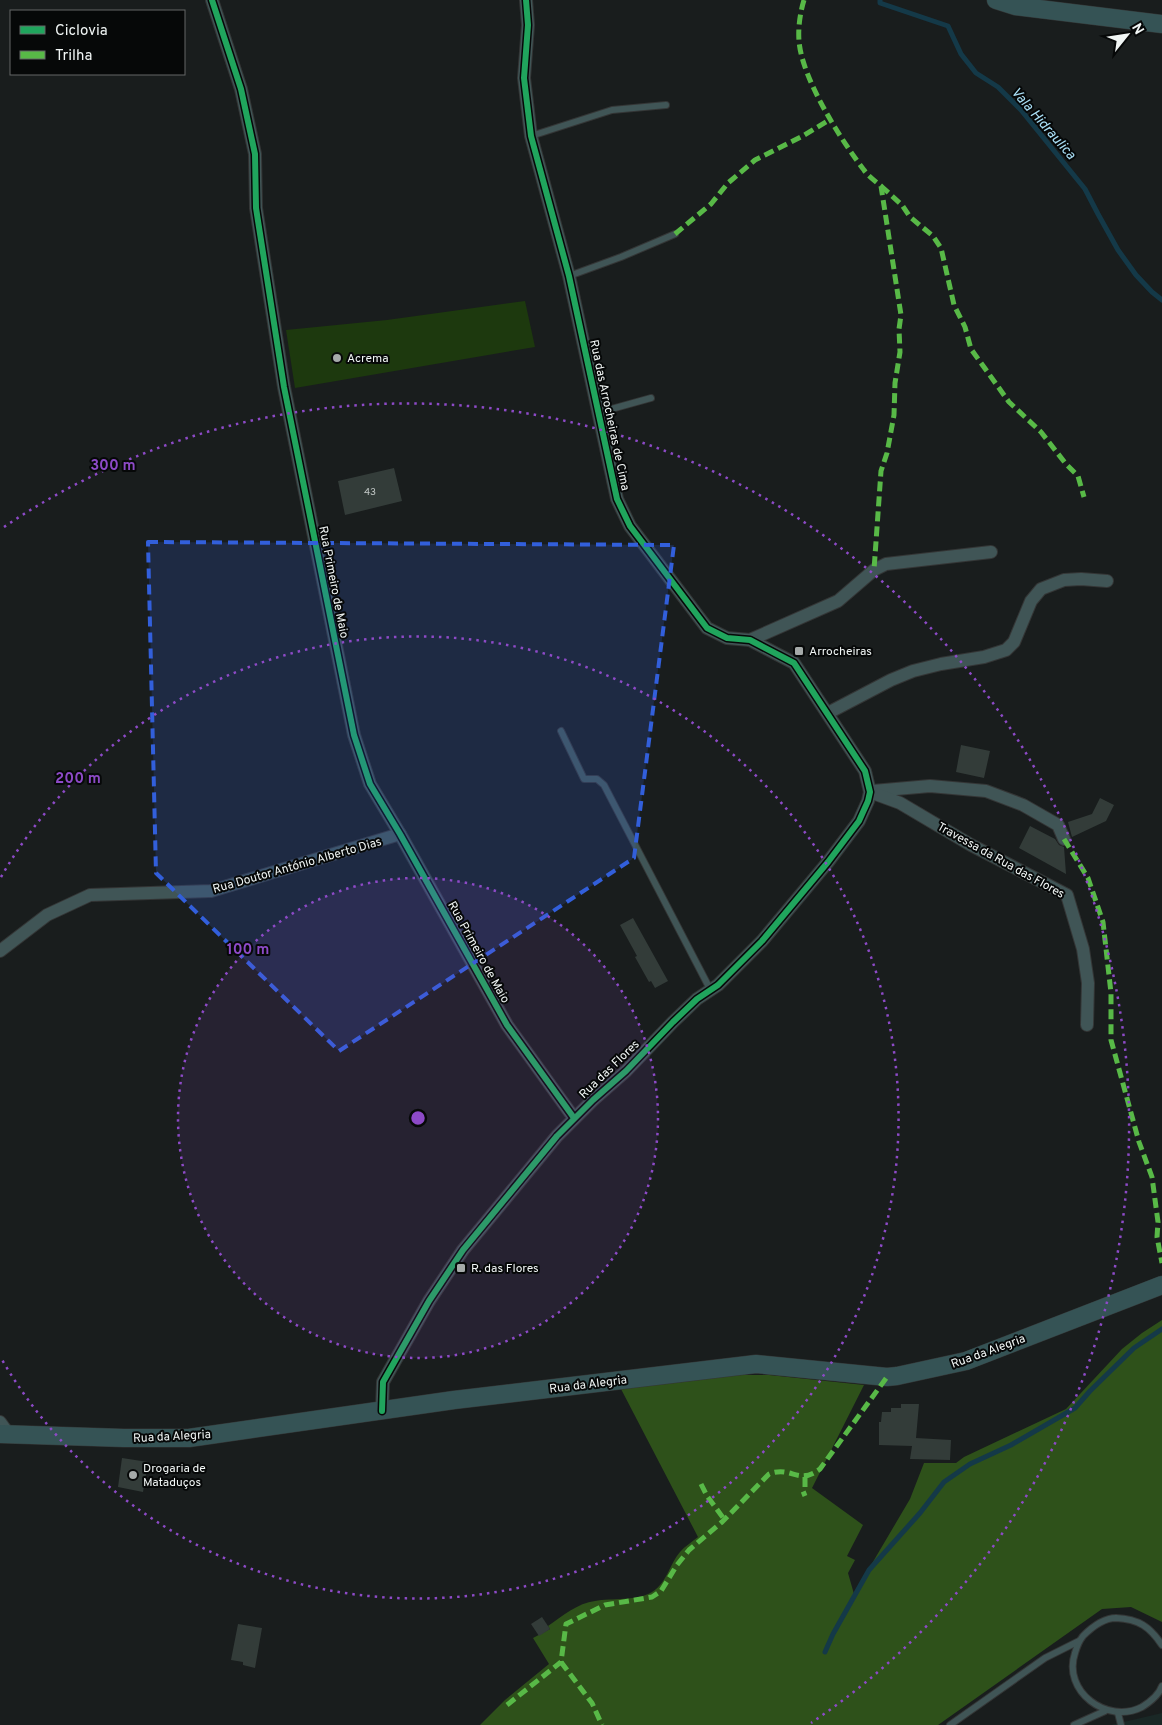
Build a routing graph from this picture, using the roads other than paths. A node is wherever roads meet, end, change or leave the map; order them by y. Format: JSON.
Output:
{"nodes":[{"id":1,"x":212,"y":0,"type":"edge"},
{"id":2,"x":526,"y":0,"type":"edge"},
{"id":3,"x":996,"y":0,"type":"edge"},
{"id":4,"x":1162,"y":24,"type":"edge"},
{"id":5,"x":666,"y":105,"type":"dead end"},
{"id":6,"x":531,"y":136,"type":"junction"},
{"id":7,"x":675,"y":234,"type":"dead end"},
{"id":8,"x":568,"y":276,"type":"junction"},
{"id":9,"x":651,"y":398,"type":"dead end"},
{"id":10,"x":597,"y":413,"type":"junction"},
{"id":11,"x":991,"y":552,"type":"dead end"},
{"id":12,"x":1107,"y":581,"type":"dead end"},
{"id":13,"x":750,"y":640,"type":"junction"},
{"id":14,"x":828,"y":713,"type":"junction"},
{"id":15,"x":561,"y":731,"type":"dead end"},
{"id":16,"x":870,"y":792,"type":"junction"},
{"id":17,"x":400,"y":834,"type":"junction"},
{"id":18,"x":1064,"y":839,"type":"dead end"},
{"id":19,"x":0,"y":952,"type":"edge"},
{"id":20,"x":710,"y":990,"type":"junction"},
{"id":21,"x":1088,"y":1025,"type":"dead end"},
{"id":22,"x":574,"y":1118,"type":"junction"},
{"id":23,"x":1162,"y":1285,"type":"edge"},
{"id":24,"x":382,"y":1411,"type":"junction"},
{"id":25,"x":3,"y":1430,"type":"edge"},
{"id":26,"x":1153,"y":1631,"type":"junction"},
{"id":27,"x":1162,"y":1635,"type":"edge"},
{"id":28,"x":1079,"y":1641,"type":"junction"},
{"id":29,"x":1162,"y":1645,"type":"edge"},
{"id":30,"x":1162,"y":1689,"type":"edge"},
{"id":31,"x":1105,"y":1711,"type":"junction"},
{"id":32,"x":1118,"y":1713,"type":"junction"},
{"id":33,"x":950,"y":1725,"type":"edge"},
{"id":34,"x":1074,"y":1725,"type":"edge"},
{"id":35,"x":1121,"y":1725,"type":"edge"}],
"edges":[{"from":1,"to":17,"type":"street","name":"Rua Primeiro de Maio"},
{"from":2,"to":6,"type":"street","name":"Rua das Arrocheiras de Cima"},
{"from":3,"to":4,"type":"street"},
{"from":5,"to":6,"type":"lane"},
{"from":6,"to":8,"type":"street","name":"Rua das Arrocheiras de Cima"},
{"from":7,"to":8,"type":"lane"},
{"from":8,"to":10,"type":"street","name":"Rua das Arrocheiras de Cima"},
{"from":9,"to":10,"type":"lane"},
{"from":10,"to":13,"type":"street","name":"Rua das Arrocheiras de Cima"},
{"from":11,"to":13,"type":"street"},
{"from":12,"to":14,"type":"street"},
{"from":13,"to":14,"type":"street","name":"Rua das Arrocheiras de Cima"},
{"from":14,"to":16,"type":"street","name":"Rua das Arrocheiras de Cima"},
{"from":15,"to":20,"type":"lane"},
{"from":16,"to":18,"type":"street"},
{"from":16,"to":20,"type":"street","name":"Rua das Flores"},
{"from":16,"to":21,"type":"street","name":"Travessa da Rua das Flores"},
{"from":17,"to":19,"type":"street","name":"Rua Doutor António Alberto Dias"},
{"from":17,"to":22,"type":"street","name":"Rua Primeiro de Maio"},
{"from":20,"to":22,"type":"street","name":"Rua das Flores"},
{"from":22,"to":24,"type":"street","name":"Rua das Flores"},
{"from":23,"to":24,"type":"street","name":"Rua da Alegria"},
{"from":24,"to":25,"type":"street","name":"Rua da Alegria"},
{"from":26,"to":27,"type":"lane"},
{"from":26,"to":28,"type":"lane"},
{"from":26,"to":29,"type":"lane"},
{"from":28,"to":31,"type":"lane"},
{"from":28,"to":33,"type":"lane"},
{"from":30,"to":32,"type":"lane"},
{"from":31,"to":32,"type":"lane"},
{"from":31,"to":34,"type":"lane"},
{"from":32,"to":35,"type":"lane"}]}
